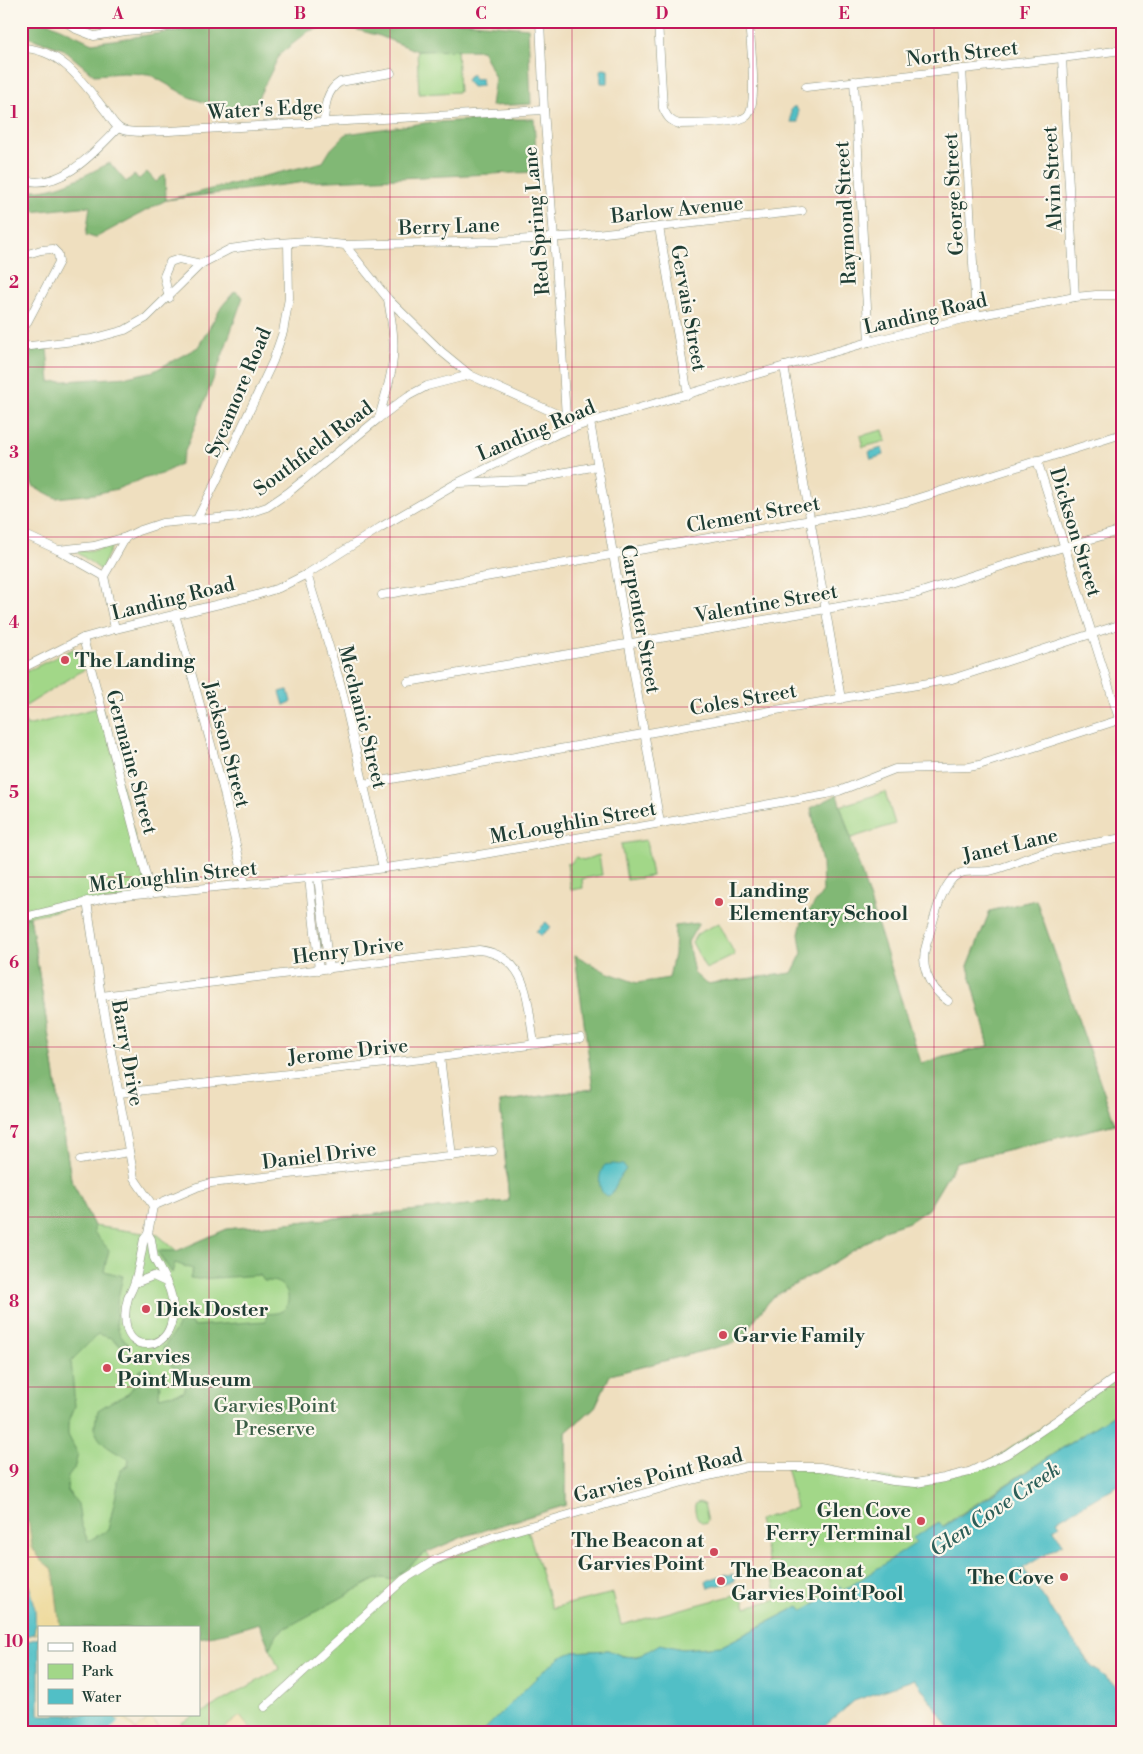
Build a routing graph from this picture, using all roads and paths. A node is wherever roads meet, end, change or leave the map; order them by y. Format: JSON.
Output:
{"nodes":[{"id":1,"x":65,"y":21,"type":"edge"},
{"id":2,"x":540,"y":21,"type":"edge"},
{"id":3,"x":658,"y":21,"type":"edge"},
{"id":4,"x":749,"y":21,"type":"edge"},
{"id":5,"x":195,"y":22,"type":"edge"},
{"id":6,"x":21,"y":48,"type":"edge"},
{"id":7,"x":1122,"y":50,"type":"edge"},
{"id":8,"x":1062,"y":58,"type":"junction"},
{"id":9,"x":962,"y":69,"type":"junction"},
{"id":10,"x":391,"y":73,"type":"dead end"},
{"id":11,"x":854,"y":81,"type":"junction"},
{"id":12,"x":806,"y":87,"type":"dead end"},
{"id":13,"x":544,"y":110,"type":"junction"},
{"id":14,"x":324,"y":122,"type":"junction"},
{"id":15,"x":118,"y":128,"type":"junction"},
{"id":16,"x":21,"y":179,"type":"edge"},
{"id":17,"x":802,"y":211,"type":"dead end"},
{"id":18,"x":659,"y":227,"type":"junction"},
{"id":19,"x":554,"y":238,"type":"junction"},
{"id":20,"x":288,"y":243,"type":"junction"},
{"id":21,"x":346,"y":245,"type":"junction"},
{"id":22,"x":21,"y":256,"type":"edge"},
{"id":23,"x":201,"y":264,"type":"junction"},
{"id":24,"x":1122,"y":295,"type":"edge"},
{"id":25,"x":1075,"y":297,"type":"junction"},
{"id":26,"x":169,"y":298,"type":"junction"},
{"id":27,"x":388,"y":299,"type":"junction"},
{"id":28,"x":976,"y":316,"type":"junction"},
{"id":29,"x":21,"y":334,"type":"edge"},
{"id":30,"x":869,"y":342,"type":"junction"},
{"id":31,"x":21,"y":347,"type":"edge"},
{"id":32,"x":784,"y":366,"type":"junction"},
{"id":33,"x":470,"y":376,"type":"junction"},
{"id":34,"x":688,"y":395,"type":"junction"},
{"id":35,"x":379,"y":418,"type":"junction"},
{"id":36,"x":566,"y":418,"type":"junction"},
{"id":37,"x":590,"y":422,"type":"junction"},
{"id":38,"x":1122,"y":434,"type":"edge"},
{"id":39,"x":1037,"y":460,"type":"junction"},
{"id":40,"x":597,"y":466,"type":"junction"},
{"id":41,"x":457,"y":483,"type":"junction"},
{"id":42,"x":197,"y":520,"type":"junction"},
{"id":43,"x":810,"y":520,"type":"junction"},
{"id":44,"x":1122,"y":530,"type":"edge"},
{"id":45,"x":21,"y":533,"type":"edge"},
{"id":46,"x":126,"y":537,"type":"junction"},
{"id":47,"x":1064,"y":547,"type":"junction"},
{"id":48,"x":58,"y":550,"type":"junction"},
{"id":49,"x":613,"y":554,"type":"junction"},
{"id":50,"x":307,"y":574,"type":"junction"},
{"id":51,"x":104,"y":576,"type":"junction"},
{"id":52,"x":382,"y":595,"type":"dead end"},
{"id":53,"x":826,"y":609,"type":"junction"},
{"id":54,"x":175,"y":614,"type":"junction"},
{"id":55,"x":1122,"y":624,"type":"edge"},
{"id":56,"x":115,"y":629,"type":"junction"},
{"id":57,"x":1091,"y":634,"type":"junction"},
{"id":58,"x":83,"y":638,"type":"junction"},
{"id":59,"x":628,"y":644,"type":"junction"},
{"id":60,"x":21,"y":669,"type":"edge"},
{"id":61,"x":408,"y":682,"type":"dead end"},
{"id":62,"x":841,"y":699,"type":"junction"},
{"id":63,"x":1121,"y":723,"type":"edge"},
{"id":64,"x":644,"y":733,"type":"junction"},
{"id":65,"x":364,"y":784,"type":"junction"},
{"id":66,"x":660,"y":823,"type":"junction"},
{"id":67,"x":1122,"y":838,"type":"edge"},
{"id":68,"x":383,"y":868,"type":"junction"},
{"id":69,"x":318,"y":877,"type":"junction"},
{"id":70,"x":309,"y":878,"type":"junction"},
{"id":71,"x":246,"y":884,"type":"junction"},
{"id":72,"x":151,"y":894,"type":"junction"},
{"id":73,"x":87,"y":901,"type":"junction"},
{"id":74,"x":21,"y":918,"type":"edge"},
{"id":75,"x":329,"y":969,"type":"junction"},
{"id":76,"x":319,"y":970,"type":"junction"},
{"id":77,"x":101,"y":996,"type":"junction"},
{"id":78,"x":948,"y":1001,"type":"dead end"},
{"id":79,"x":581,"y":1038,"type":"dead end"},
{"id":80,"x":534,"y":1043,"type":"junction"},
{"id":81,"x":440,"y":1057,"type":"junction"},
{"id":82,"x":119,"y":1094,"type":"junction"},
{"id":83,"x":494,"y":1151,"type":"dead end"},
{"id":84,"x":129,"y":1152,"type":"junction"},
{"id":85,"x":452,"y":1156,"type":"junction"},
{"id":86,"x":80,"y":1160,"type":"dead end"},
{"id":87,"x":153,"y":1206,"type":"junction"},
{"id":88,"x":148,"y":1234,"type":"junction"},
{"id":89,"x":166,"y":1282,"type":"junction"},
{"id":90,"x":135,"y":1283,"type":"junction"},
{"id":91,"x":1122,"y":1372,"type":"edge"},
{"id":92,"x":265,"y":1707,"type":"dead end"}],
"edges":[{"from":1,"to":5,"type":"street"},
{"from":2,"to":13,"type":"street","name":"Red Spring Lane"},
{"from":3,"to":4,"type":"street"},
{"from":6,"to":15,"type":"street"},
{"from":7,"to":8,"type":"street","name":"North Street"},
{"from":8,"to":9,"type":"street","name":"North Street"},
{"from":8,"to":25,"type":"street","name":"Alvin Street"},
{"from":9,"to":11,"type":"street","name":"North Street"},
{"from":9,"to":28,"type":"street","name":"George Street"},
{"from":10,"to":14,"type":"street"},
{"from":11,"to":12,"type":"street","name":"North Street"},
{"from":11,"to":30,"type":"street","name":"Raymond Street"},
{"from":13,"to":14,"type":"street","name":"Water's Edge"},
{"from":13,"to":19,"type":"street","name":"Red Spring Lane"},
{"from":14,"to":15,"type":"street","name":"Water's Edge"},
{"from":15,"to":16,"type":"street"},
{"from":17,"to":18,"type":"street","name":"Barlow Avenue"},
{"from":18,"to":19,"type":"street","name":"Barlow Avenue"},
{"from":18,"to":34,"type":"street","name":"Gervais Street"},
{"from":19,"to":21,"type":"street","name":"Berry Lane"},
{"from":19,"to":36,"type":"street","name":"Red Spring Lane"},
{"from":20,"to":21,"type":"street","name":"Berry Lane"},
{"from":20,"to":23,"type":"street","name":"Berry Lane"},
{"from":20,"to":42,"type":"street","name":"Sycamore Road"},
{"from":21,"to":27,"type":"street"},
{"from":22,"to":29,"type":"street"},
{"from":23,"to":26,"type":"street","name":"Berry Lane"},
{"from":23,"to":26,"type":"street"},
{"from":24,"to":25,"type":"street","name":"Landing Road"},
{"from":25,"to":28,"type":"street","name":"Landing Road"},
{"from":26,"to":31,"type":"street","name":"Berry Lane"},
{"from":27,"to":33,"type":"street"},
{"from":27,"to":35,"type":"street"},
{"from":28,"to":30,"type":"street","name":"Landing Road"},
{"from":30,"to":32,"type":"street","name":"Landing Road"},
{"from":32,"to":34,"type":"street","name":"Landing Road"},
{"from":32,"to":43,"type":"street"},
{"from":33,"to":35,"type":"street","name":"Southfield Road"},
{"from":33,"to":36,"type":"street"},
{"from":34,"to":37,"type":"street","name":"Landing Road"},
{"from":35,"to":42,"type":"street","name":"Southfield Road"},
{"from":36,"to":37,"type":"street"},
{"from":37,"to":40,"type":"street","name":"Carpenter Street"},
{"from":37,"to":41,"type":"street","name":"Landing Road"},
{"from":38,"to":39,"type":"street","name":"Clement Street"},
{"from":39,"to":43,"type":"street","name":"Clement Street"},
{"from":39,"to":47,"type":"street","name":"Dickson Street"},
{"from":40,"to":41,"type":"street"},
{"from":40,"to":49,"type":"street","name":"Carpenter Street"},
{"from":41,"to":50,"type":"street","name":"Landing Road"},
{"from":42,"to":46,"type":"street","name":"Southfield Road"},
{"from":43,"to":49,"type":"street","name":"Clement Street"},
{"from":43,"to":53,"type":"street"},
{"from":44,"to":47,"type":"street","name":"Valentine Street"},
{"from":45,"to":48,"type":"street"},
{"from":46,"to":48,"type":"street","name":"Southfield Road"},
{"from":46,"to":51,"type":"street"},
{"from":47,"to":53,"type":"street","name":"Valentine Street"},
{"from":47,"to":57,"type":"street","name":"Dickson Street"},
{"from":48,"to":51,"type":"street"},
{"from":49,"to":52,"type":"street","name":"Clement Street"},
{"from":49,"to":59,"type":"street","name":"Carpenter Street"},
{"from":50,"to":54,"type":"street","name":"Landing Road"},
{"from":50,"to":65,"type":"street","name":"Mechanic Street"},
{"from":51,"to":56,"type":"street"},
{"from":53,"to":59,"type":"street","name":"Valentine Street"},
{"from":53,"to":62,"type":"street"},
{"from":54,"to":56,"type":"street","name":"Landing Road"},
{"from":54,"to":71,"type":"street","name":"Jackson Street"},
{"from":55,"to":57,"type":"street","name":"Coles Street"},
{"from":56,"to":58,"type":"street","name":"Landing Road"},
{"from":57,"to":62,"type":"street","name":"Coles Street"},
{"from":57,"to":63,"type":"street","name":"Dickson Street"},
{"from":58,"to":60,"type":"street","name":"Landing Road"},
{"from":58,"to":72,"type":"street","name":"Germaine Street"},
{"from":59,"to":61,"type":"street","name":"Valentine Street"},
{"from":59,"to":64,"type":"street","name":"Carpenter Street"},
{"from":62,"to":64,"type":"street","name":"Coles Street"},
{"from":63,"to":66,"type":"street","name":"McLoughlin Street"},
{"from":64,"to":65,"type":"street","name":"Coles Street"},
{"from":64,"to":66,"type":"street","name":"Carpenter Street"},
{"from":65,"to":68,"type":"street","name":"Mechanic Street"},
{"from":66,"to":68,"type":"street","name":"McLoughlin Street"},
{"from":67,"to":78,"type":"street","name":"Janet Lane"},
{"from":68,"to":69,"type":"street","name":"McLoughlin Street"},
{"from":69,"to":70,"type":"street","name":"McLoughlin Street"},
{"from":69,"to":75,"type":"street"},
{"from":70,"to":71,"type":"street","name":"McLoughlin Street"},
{"from":70,"to":76,"type":"street"},
{"from":71,"to":72,"type":"street","name":"McLoughlin Street"},
{"from":72,"to":73,"type":"street","name":"McLoughlin Street"},
{"from":73,"to":74,"type":"street","name":"McLoughlin Street"},
{"from":73,"to":77,"type":"street","name":"Barry Drive"},
{"from":75,"to":76,"type":"street","name":"Henry Drive"},
{"from":75,"to":80,"type":"street","name":"Henry Drive"},
{"from":76,"to":77,"type":"street","name":"Henry Drive"},
{"from":77,"to":82,"type":"street","name":"Barry Drive"},
{"from":79,"to":80,"type":"street","name":"Jerome Drive"},
{"from":80,"to":81,"type":"street","name":"Jerome Drive"},
{"from":81,"to":82,"type":"street","name":"Jerome Drive"},
{"from":81,"to":85,"type":"street"},
{"from":82,"to":84,"type":"street","name":"Barry Drive"},
{"from":83,"to":85,"type":"street","name":"Daniel Drive"},
{"from":84,"to":86,"type":"street"},
{"from":84,"to":87,"type":"street","name":"Barry Drive"},
{"from":85,"to":87,"type":"street","name":"Daniel Drive"},
{"from":87,"to":88,"type":"street"},
{"from":88,"to":89,"type":"street"},
{"from":88,"to":90,"type":"street"},
{"from":89,"to":90,"type":"street"},
{"from":89,"to":90,"type":"street"},
{"from":91,"to":92,"type":"street","name":"Garvies Point Road"}]}
